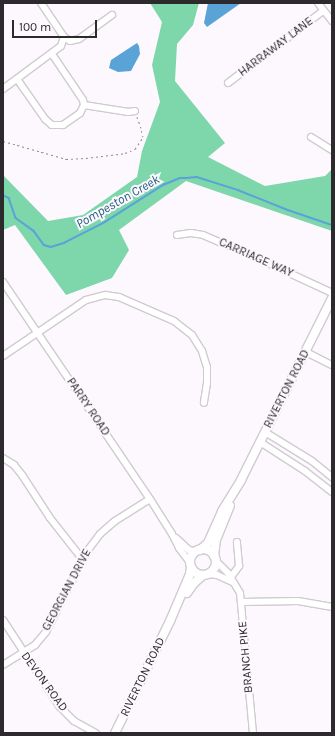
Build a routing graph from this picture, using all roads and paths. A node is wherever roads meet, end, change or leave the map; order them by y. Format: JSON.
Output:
{"nodes":[{"id":1,"x":41,"y":3,"type":"edge"},
{"id":2,"x":318,"y":3,"type":"edge"},
{"id":3,"x":324,"y":11,"type":"junction"},
{"id":4,"x":112,"y":15,"type":"dead end"},
{"id":5,"x":332,"y":21,"type":"edge"},
{"id":6,"x":64,"y":37,"type":"junction"},
{"id":7,"x":52,"y":54,"type":"junction"},
{"id":8,"x":17,"y":79,"type":"junction"},
{"id":9,"x":228,"y":83,"type":"dead end"},
{"id":10,"x":3,"y":90,"type":"edge"},
{"id":11,"x":84,"y":105,"type":"junction"},
{"id":12,"x":135,"y":111,"type":"joint"},
{"id":13,"x":311,"y":137,"type":"dead end"},
{"id":14,"x":3,"y":141,"type":"edge"},
{"id":15,"x":332,"y":150,"type":"edge"},
{"id":16,"x":177,"y":235,"type":"dead end"},
{"id":17,"x":3,"y":282,"type":"edge"},
{"id":18,"x":332,"y":293,"type":"edge"},
{"id":19,"x":332,"y":298,"type":"edge"},
{"id":20,"x":39,"y":333,"type":"junction"},
{"id":21,"x":306,"y":352,"type":"junction"},
{"id":22,"x":3,"y":356,"type":"edge"},
{"id":23,"x":332,"y":365,"type":"edge"},
{"id":24,"x":204,"y":403,"type":"dead end"},
{"id":25,"x":265,"y":432,"type":"junction"},
{"id":26,"x":260,"y":442,"type":"junction"},
{"id":27,"x":3,"y":458,"type":"edge"},
{"id":28,"x":312,"y":461,"type":"junction"},
{"id":29,"x":305,"y":471,"type":"junction"},
{"id":30,"x":332,"y":477,"type":"edge"},
{"id":31,"x":242,"y":480,"type":"junction"},
{"id":32,"x":332,"y":492,"type":"edge"},
{"id":33,"x":150,"y":499,"type":"junction"},
{"id":34,"x":172,"y":534,"type":"junction"},
{"id":35,"x":238,"y":542,"type":"dead end"},
{"id":36,"x":198,"y":551,"type":"junction"},
{"id":37,"x":214,"y":558,"type":"junction"},
{"id":38,"x":83,"y":560,"type":"junction"},
{"id":39,"x":191,"y":566,"type":"junction"},
{"id":40,"x":206,"y":574,"type":"junction"},
{"id":41,"x":233,"y":580,"type":"junction"},
{"id":42,"x":241,"y":602,"type":"junction"},
{"id":43,"x":332,"y":607,"type":"edge"},
{"id":44,"x":3,"y":620,"type":"edge"},
{"id":45,"x":170,"y":622,"type":"junction"},
{"id":46,"x":23,"y":653,"type":"junction"},
{"id":47,"x":3,"y":665,"type":"edge"},
{"id":48,"x":96,"y":733,"type":"edge"},
{"id":49,"x":115,"y":733,"type":"edge"},
{"id":50,"x":253,"y":733,"type":"edge"}],
"edges":[{"from":1,"to":6,"type":"street"},
{"from":2,"to":3,"type":"street"},
{"from":3,"to":5,"type":"street"},
{"from":3,"to":9,"type":"street","name":"HARRAWAY LANE"},
{"from":4,"to":6,"type":"street"},
{"from":6,"to":7,"type":"street"},
{"from":7,"to":8,"type":"street"},
{"from":7,"to":11,"type":"street"},
{"from":8,"to":10,"type":"street"},
{"from":8,"to":11,"type":"street"},
{"from":11,"to":12,"type":"street"},
{"from":12,"to":14,"type":"path"},
{"from":13,"to":15,"type":"street"},
{"from":16,"to":18,"type":"street","name":"CARRIAGE WAY"},
{"from":17,"to":20,"type":"street","name":"PARRY ROAD"},
{"from":19,"to":21,"type":"main road","name":"RIVERTON ROAD"},
{"from":20,"to":22,"type":"street"},
{"from":20,"to":24,"type":"street"},
{"from":20,"to":33,"type":"street","name":"PARRY ROAD"},
{"from":21,"to":23,"type":"street"},
{"from":21,"to":25,"type":"main road","name":"RIVERTON ROAD"},
{"from":25,"to":26,"type":"main road","name":"RIVERTON ROAD"},
{"from":25,"to":28,"type":"street"},
{"from":26,"to":29,"type":"street"},
{"from":26,"to":31,"type":"main road","name":"RIVERTON ROAD"},
{"from":27,"to":38,"type":"street"},
{"from":28,"to":29,"type":"street"},
{"from":28,"to":30,"type":"street"},
{"from":29,"to":32,"type":"street"},
{"from":31,"to":36,"type":"main road","name":"RIVERTON ROAD"},
{"from":31,"to":37,"type":"main road","name":"RIVERTON ROAD"},
{"from":33,"to":34,"type":"street","name":"PARRY ROAD"},
{"from":33,"to":38,"type":"street","name":"GEORGIAN DRIVE"},
{"from":34,"to":36,"type":"street","name":"PARRY ROAD"},
{"from":34,"to":39,"type":"street","name":"PARRY ROAD"},
{"from":35,"to":41,"type":"street"},
{"from":36,"to":37,"type":"main road"},
{"from":36,"to":39,"type":"main road"},
{"from":37,"to":40,"type":"main road"},
{"from":37,"to":41,"type":"street","name":"BRANCH PIKE"},
{"from":38,"to":46,"type":"street","name":"GEORGIAN DRIVE"},
{"from":39,"to":40,"type":"main road"},
{"from":39,"to":45,"type":"main road","name":"RIVERTON ROAD"},
{"from":40,"to":41,"type":"street"},
{"from":40,"to":45,"type":"main road","name":"RIVERTON ROAD"},
{"from":41,"to":42,"type":"street","name":"BRANCH PIKE"},
{"from":42,"to":43,"type":"street"},
{"from":42,"to":50,"type":"street","name":"BRANCH PIKE"},
{"from":44,"to":46,"type":"street","name":"DEVON ROAD"},
{"from":45,"to":49,"type":"main road","name":"RIVERTON ROAD"},
{"from":46,"to":47,"type":"street","name":"GEORGIAN DRIVE"},
{"from":46,"to":48,"type":"street","name":"DEVON ROAD"}]}
